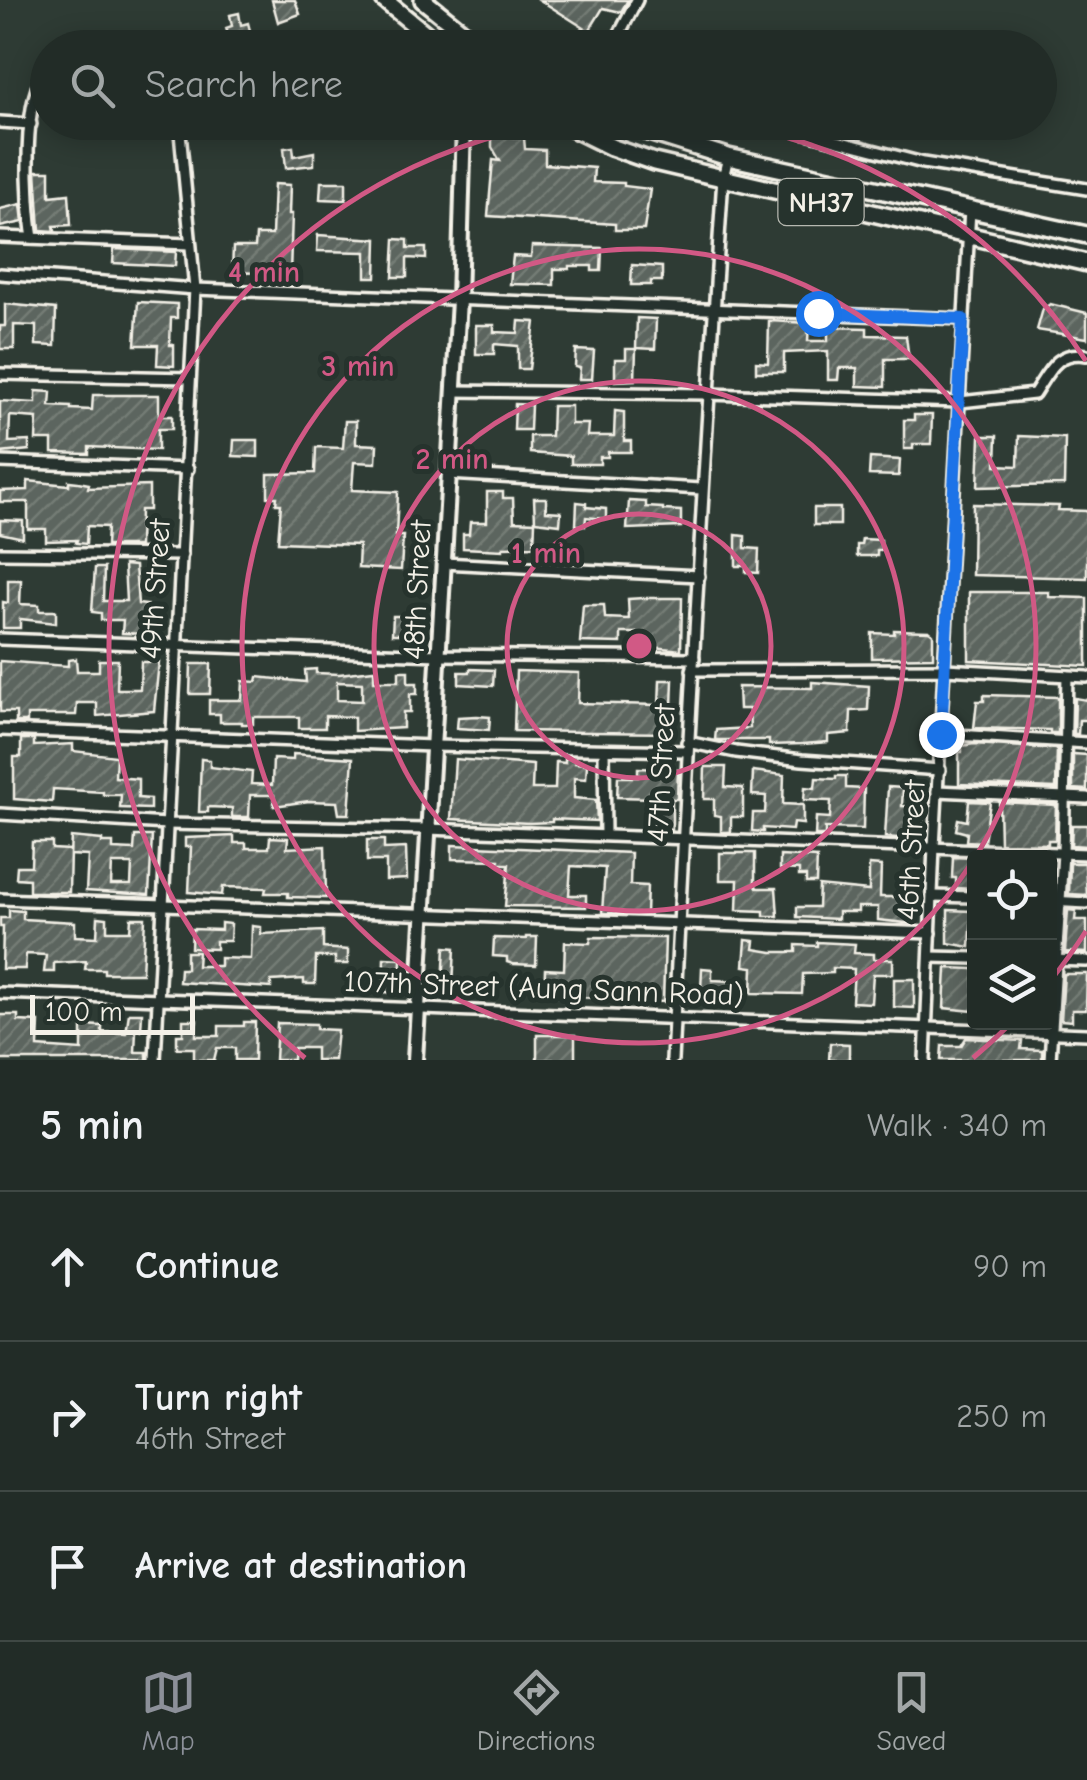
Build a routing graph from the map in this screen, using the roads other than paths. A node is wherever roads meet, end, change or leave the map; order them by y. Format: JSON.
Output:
{"nodes":[{"id":1,"x":384,"y":0,"type":"edge"},
{"id":2,"x":423,"y":0,"type":"edge"},
{"id":3,"x":637,"y":0,"type":"edge"},
{"id":4,"x":421,"y":30,"type":"edge"},
{"id":5,"x":460,"y":30,"type":"edge"},
{"id":6,"x":621,"y":30,"type":"edge"},
{"id":7,"x":0,"y":122,"type":"edge"},
{"id":8,"x":30,"y":124,"type":"edge"},
{"id":9,"x":31,"y":140,"type":"edge"},
{"id":10,"x":181,"y":140,"type":"edge"},
{"id":11,"x":463,"y":140,"type":"edge"},
{"id":12,"x":598,"y":140,"type":"edge"},
{"id":13,"x":672,"y":140,"type":"edge"},
{"id":14,"x":834,"y":140,"type":"edge"},
{"id":15,"x":678,"y":142,"type":"junction"},
{"id":16,"x":728,"y":158,"type":"junction"},
{"id":17,"x":671,"y":166,"type":"junction"},
{"id":18,"x":723,"y":178,"type":"junction"},
{"id":19,"x":1087,"y":189,"type":"edge"},
{"id":20,"x":896,"y":194,"type":"junction"},
{"id":21,"x":970,"y":209,"type":"junction"},
{"id":22,"x":892,"y":219,"type":"junction"},
{"id":23,"x":1087,"y":236,"type":"edge"},
{"id":24,"x":0,"y":237,"type":"edge"},
{"id":25,"x":967,"y":237,"type":"junction"},
{"id":26,"x":32,"y":238,"type":"junction"},
{"id":27,"x":190,"y":244,"type":"junction"},
{"id":28,"x":1087,"y":264,"type":"edge"},
{"id":29,"x":0,"y":274,"type":"edge"},
{"id":30,"x":195,"y":289,"type":"junction"},
{"id":31,"x":458,"y":300,"type":"junction"},
{"id":32,"x":714,"y":309,"type":"junction"},
{"id":33,"x":963,"y":319,"type":"junction"},
{"id":34,"x":1087,"y":355,"type":"edge"},
{"id":35,"x":0,"y":374,"type":"edge"},
{"id":36,"x":190,"y":378,"type":"junction"},
{"id":37,"x":453,"y":391,"type":"junction"},
{"id":38,"x":708,"y":394,"type":"junction"},
{"id":39,"x":960,"y":402,"type":"junction"},
{"id":40,"x":0,"y":462,"type":"edge"},
{"id":41,"x":188,"y":469,"type":"junction"},
{"id":42,"x":448,"y":474,"type":"junction"},
{"id":43,"x":701,"y":490,"type":"junction"},
{"id":44,"x":0,"y":553,"type":"edge"},
{"id":45,"x":182,"y":555,"type":"junction"},
{"id":46,"x":443,"y":563,"type":"junction"},
{"id":47,"x":699,"y":576,"type":"junction"},
{"id":48,"x":0,"y":640,"type":"edge"},
{"id":49,"x":176,"y":645,"type":"junction"},
{"id":50,"x":438,"y":655,"type":"junction"},
{"id":51,"x":693,"y":664,"type":"junction"},
{"id":52,"x":944,"y":669,"type":"junction"},
{"id":53,"x":1067,"y":676,"type":"junction"},
{"id":54,"x":1087,"y":678,"type":"edge"},
{"id":55,"x":0,"y":730,"type":"edge"},
{"id":56,"x":941,"y":734,"type":"junction"},
{"id":57,"x":170,"y":735,"type":"junction"},
{"id":58,"x":1068,"y":742,"type":"junction"},
{"id":59,"x":1087,"y":743,"type":"edge"},
{"id":60,"x":434,"y":746,"type":"junction"},
{"id":61,"x":687,"y":746,"type":"junction"},
{"id":62,"x":604,"y":750,"type":"junction"},
{"id":63,"x":940,"y":770,"type":"junction"},
{"id":64,"x":938,"y":791,"type":"junction"},
{"id":65,"x":1065,"y":798,"type":"junction"},
{"id":66,"x":1087,"y":798,"type":"edge"},
{"id":67,"x":0,"y":814,"type":"edge"},
{"id":68,"x":167,"y":824,"type":"junction"},
{"id":69,"x":427,"y":828,"type":"junction"},
{"id":70,"x":605,"y":835,"type":"junction"},
{"id":71,"x":681,"y":838,"type":"junction"},
{"id":72,"x":934,"y":847,"type":"junction"},
{"id":73,"x":1063,"y":853,"type":"junction"},
{"id":74,"x":1087,"y":854,"type":"edge"},
{"id":75,"x":1057,"y":885,"type":"edge"},
{"id":76,"x":933,"y":896,"type":"junction"},
{"id":77,"x":967,"y":898,"type":"edge"},
{"id":78,"x":0,"y":900,"type":"edge"},
{"id":79,"x":1057,"y":901,"type":"edge"},
{"id":80,"x":1087,"y":903,"type":"edge"},
{"id":81,"x":162,"y":904,"type":"junction"},
{"id":82,"x":424,"y":916,"type":"junction"},
{"id":83,"x":679,"y":925,"type":"junction"},
{"id":84,"x":931,"y":933,"type":"junction"},
{"id":85,"x":930,"y":957,"type":"junction"},
{"id":86,"x":967,"y":958,"type":"edge"},
{"id":87,"x":1057,"y":960,"type":"edge"},
{"id":88,"x":1087,"y":961,"type":"edge"},
{"id":89,"x":0,"y":993,"type":"edge"},
{"id":90,"x":158,"y":998,"type":"junction"},
{"id":91,"x":418,"y":1010,"type":"junction"},
{"id":92,"x":674,"y":1017,"type":"junction"},
{"id":93,"x":927,"y":1026,"type":"junction"},
{"id":94,"x":1051,"y":1032,"type":"junction"},
{"id":95,"x":1087,"y":1034,"type":"edge"},
{"id":96,"x":155,"y":1060,"type":"edge"},
{"id":97,"x":416,"y":1060,"type":"edge"},
{"id":98,"x":672,"y":1060,"type":"edge"},
{"id":99,"x":926,"y":1060,"type":"edge"},
{"id":100,"x":1050,"y":1060,"type":"edge"}],
"edges":[{"from":1,"to":4,"type":"highway"},
{"from":2,"to":5,"type":"highway"},
{"from":3,"to":6,"type":"street"},
{"from":7,"to":8,"type":"street"},
{"from":9,"to":26,"type":"street"},
{"from":10,"to":27,"type":"street","name":"49th Street"},
{"from":11,"to":31,"type":"main road","name":"48th Street"},
{"from":12,"to":17,"type":"highway","number":"NH37"},
{"from":13,"to":15,"type":"highway","number":"NH37"},
{"from":14,"to":19,"type":"street"},
{"from":15,"to":16,"type":"highway","number":"NH37"},
{"from":15,"to":17,"type":"highway"},
{"from":16,"to":18,"type":"street","name":"47th Street"},
{"from":16,"to":20,"type":"highway","number":"NH37"},
{"from":17,"to":18,"type":"highway","number":"NH37"},
{"from":18,"to":22,"type":"highway","number":"NH37"},
{"from":18,"to":32,"type":"street","name":"47th Street"},
{"from":20,"to":21,"type":"highway","number":"NH37"},
{"from":20,"to":22,"type":"highway"},
{"from":21,"to":23,"type":"highway","number":"NH37"},
{"from":21,"to":25,"type":"street","name":"46th Street"},
{"from":22,"to":25,"type":"highway","number":"NH37"},
{"from":24,"to":26,"type":"street"},
{"from":25,"to":28,"type":"highway","number":"NH37"},
{"from":25,"to":33,"type":"street","name":"46th Street"},
{"from":26,"to":27,"type":"street"},
{"from":27,"to":30,"type":"street","name":"49th Street"},
{"from":29,"to":30,"type":"street"},
{"from":30,"to":31,"type":"street"},
{"from":30,"to":36,"type":"street","name":"49th Street"},
{"from":31,"to":32,"type":"street"},
{"from":31,"to":37,"type":"main road","name":"48th Street"},
{"from":32,"to":33,"type":"street"},
{"from":32,"to":38,"type":"street","name":"47th Street"},
{"from":33,"to":39,"type":"street","name":"46th Street"},
{"from":34,"to":39,"type":"street"},
{"from":35,"to":36,"type":"street"},
{"from":36,"to":41,"type":"street","name":"49th Street"},
{"from":37,"to":38,"type":"street"},
{"from":37,"to":42,"type":"main road","name":"48th Street"},
{"from":38,"to":39,"type":"street"},
{"from":38,"to":43,"type":"street","name":"47th Street"},
{"from":39,"to":52,"type":"street","name":"46th Street"},
{"from":40,"to":41,"type":"street"},
{"from":41,"to":45,"type":"street","name":"49th Street"},
{"from":42,"to":43,"type":"street"},
{"from":42,"to":46,"type":"main road","name":"48th Street"},
{"from":43,"to":47,"type":"street","name":"47th Street"},
{"from":44,"to":45,"type":"street"},
{"from":45,"to":49,"type":"street","name":"49th Street"},
{"from":46,"to":47,"type":"street"},
{"from":46,"to":50,"type":"main road","name":"48th Street"},
{"from":47,"to":51,"type":"street","name":"47th Street"},
{"from":48,"to":49,"type":"street"},
{"from":49,"to":50,"type":"street"},
{"from":49,"to":57,"type":"street","name":"49th Street"},
{"from":50,"to":51,"type":"street"},
{"from":50,"to":60,"type":"main road","name":"48th Street"},
{"from":51,"to":52,"type":"street"},
{"from":51,"to":61,"type":"street","name":"47th Street"},
{"from":52,"to":53,"type":"street"},
{"from":52,"to":56,"type":"street","name":"46th Street"},
{"from":53,"to":54,"type":"street"},
{"from":53,"to":58,"type":"street"},
{"from":55,"to":57,"type":"street"},
{"from":56,"to":58,"type":"street"},
{"from":56,"to":63,"type":"street","name":"46th Street"},
{"from":57,"to":60,"type":"street"},
{"from":57,"to":68,"type":"street","name":"49th Street"},
{"from":58,"to":59,"type":"street"},
{"from":58,"to":65,"type":"street"},
{"from":60,"to":62,"type":"street"},
{"from":60,"to":69,"type":"main road","name":"48th Street"},
{"from":61,"to":62,"type":"street"},
{"from":61,"to":63,"type":"street"},
{"from":61,"to":71,"type":"street","name":"47th Street"},
{"from":62,"to":70,"type":"street"},
{"from":63,"to":64,"type":"street","name":"46th Street"},
{"from":64,"to":65,"type":"street"},
{"from":64,"to":72,"type":"street","name":"46th Street"},
{"from":65,"to":66,"type":"street"},
{"from":65,"to":73,"type":"street"},
{"from":67,"to":68,"type":"street"},
{"from":68,"to":69,"type":"street"},
{"from":68,"to":81,"type":"street","name":"49th Street"},
{"from":69,"to":70,"type":"street"},
{"from":69,"to":82,"type":"main road","name":"48th Street"},
{"from":70,"to":71,"type":"street"},
{"from":71,"to":72,"type":"street"},
{"from":71,"to":83,"type":"street","name":"47th Street"},
{"from":72,"to":73,"type":"street"},
{"from":72,"to":76,"type":"street","name":"46th Street"},
{"from":73,"to":74,"type":"street"},
{"from":73,"to":75,"type":"street"},
{"from":76,"to":77,"type":"street"},
{"from":76,"to":84,"type":"street","name":"46th Street"},
{"from":78,"to":81,"type":"street"},
{"from":79,"to":80,"type":"street"},
{"from":81,"to":82,"type":"street"},
{"from":81,"to":90,"type":"street","name":"49th Street"},
{"from":82,"to":83,"type":"street"},
{"from":82,"to":91,"type":"main road","name":"48th Street"},
{"from":83,"to":84,"type":"street"},
{"from":83,"to":92,"type":"street","name":"47th Street"},
{"from":84,"to":85,"type":"street","name":"46th Street"},
{"from":85,"to":86,"type":"street"},
{"from":85,"to":93,"type":"street","name":"46th Street"},
{"from":87,"to":88,"type":"street"},
{"from":89,"to":90,"type":"street","name":"107th Street (Aung Sann Road)"},
{"from":90,"to":91,"type":"street","name":"107th Street (Aung Sann Road)"},
{"from":90,"to":96,"type":"street","name":"49th Street"},
{"from":91,"to":92,"type":"street","name":"107th Street (Aung Sann Road)"},
{"from":91,"to":97,"type":"main road","name":"48th Street"},
{"from":92,"to":93,"type":"street","name":"107th Street (Aung Sann Road)"},
{"from":92,"to":98,"type":"street","name":"47th Street"},
{"from":93,"to":94,"type":"street","name":"107th Street (Aung Sann Road)"},
{"from":93,"to":99,"type":"street","name":"46th Street"},
{"from":94,"to":95,"type":"street","name":"107th Street (Aung Sann Road)"},
{"from":94,"to":100,"type":"street"}]}
